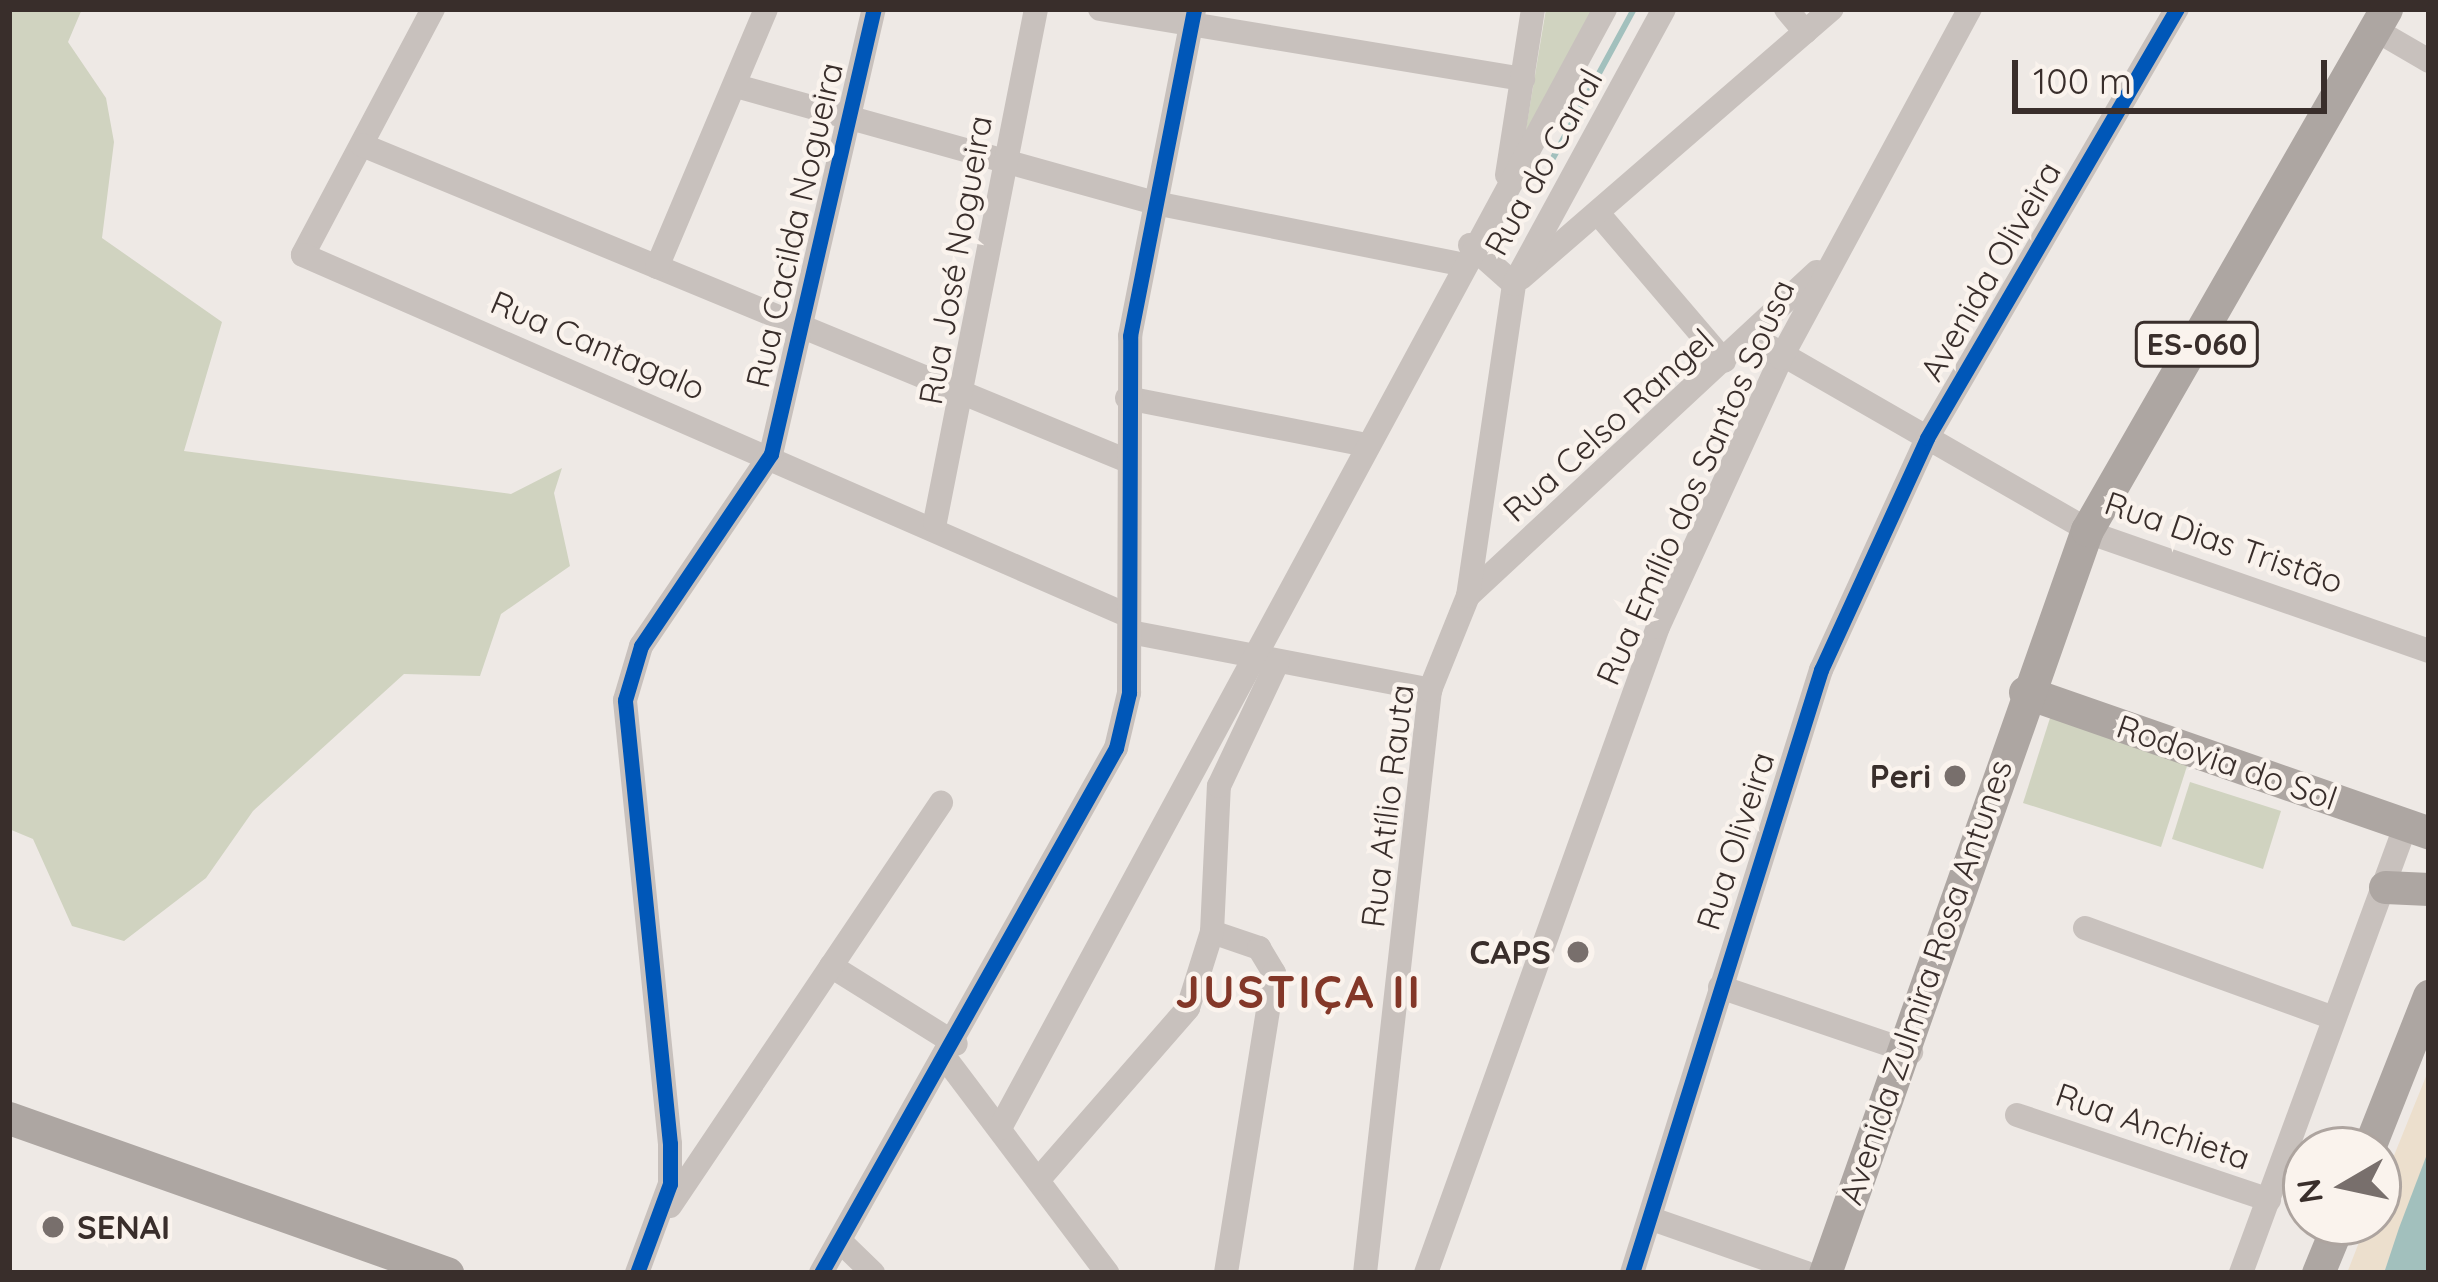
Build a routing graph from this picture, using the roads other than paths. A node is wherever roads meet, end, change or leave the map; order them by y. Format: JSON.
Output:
{"nodes":[{"id":1,"x":433,"y":9,"type":"edge"},
{"id":2,"x":766,"y":9,"type":"edge"},
{"id":3,"x":874,"y":9,"type":"edge"},
{"id":4,"x":1036,"y":9,"type":"edge"},
{"id":5,"x":1100,"y":9,"type":"edge"},
{"id":6,"x":1533,"y":9,"type":"edge"},
{"id":7,"x":1606,"y":9,"type":"edge"},
{"id":8,"x":1664,"y":9,"type":"edge"},
{"id":9,"x":1786,"y":9,"type":"edge"},
{"id":10,"x":1832,"y":9,"type":"edge"},
{"id":11,"x":1970,"y":9,"type":"edge"},
{"id":12,"x":2177,"y":9,"type":"edge"},
{"id":13,"x":1192,"y":18,"type":"edge"},
{"id":14,"x":2384,"y":20,"type":"edge"},
{"id":15,"x":1805,"y":32,"type":"junction"},
{"id":16,"x":2429,"y":61,"type":"edge"},
{"id":17,"x":1523,"y":80,"type":"junction"},
{"id":18,"x":736,"y":86,"type":"junction"},
{"id":19,"x":849,"y":116,"type":"junction"},
{"id":20,"x":362,"y":145,"type":"junction"},
{"id":21,"x":1006,"y":160,"type":"junction"},
{"id":22,"x":1504,"y":196,"type":"junction"},
{"id":23,"x":1155,"y":203,"type":"junction"},
{"id":24,"x":1602,"y":218,"type":"junction"},
{"id":25,"x":1839,"y":248,"type":"junction"},
{"id":26,"x":1465,"y":255,"type":"junction"},
{"id":27,"x":657,"y":267,"type":"junction"},
{"id":28,"x":1514,"y":284,"type":"junction"},
{"id":29,"x":804,"y":325,"type":"junction"},
{"id":30,"x":1754,"y":338,"type":"junction"},
{"id":31,"x":1781,"y":358,"type":"junction"},
{"id":32,"x":1724,"y":362,"type":"junction"},
{"id":33,"x":966,"y":394,"type":"junction"},
{"id":34,"x":1127,"y":398,"type":"junction"},
{"id":35,"x":1927,"y":438,"type":"junction"},
{"id":36,"x":1366,"y":445,"type":"junction"},
{"id":37,"x":771,"y":454,"type":"junction"},
{"id":38,"x":1125,"y":460,"type":"junction"},
{"id":39,"x":934,"y":522,"type":"junction"},
{"id":40,"x":2092,"y":532,"type":"junction"},
{"id":41,"x":1468,"y":596,"type":"junction"},
{"id":42,"x":1129,"y":624,"type":"junction"},
{"id":43,"x":2429,"y":651,"type":"edge"},
{"id":44,"x":1266,"y":659,"type":"junction"},
{"id":45,"x":1430,"y":690,"type":"junction"},
{"id":46,"x":2028,"y":693,"type":"junction"},
{"id":47,"x":941,"y":802,"type":"dead end"},
{"id":48,"x":2418,"y":828,"type":"edge"},
{"id":49,"x":2385,"y":886,"type":"junction"},
{"id":50,"x":2429,"y":889,"type":"edge"},
{"id":51,"x":2085,"y":928,"type":"dead end"},
{"id":52,"x":1212,"y":932,"type":"junction"},
{"id":53,"x":831,"y":966,"type":"junction"},
{"id":54,"x":1720,"y":987,"type":"junction"},
{"id":55,"x":2429,"y":996,"type":"edge"},
{"id":56,"x":2333,"y":1018,"type":"junction"},
{"id":57,"x":1907,"y":1050,"type":"junction"},
{"id":58,"x":951,"y":1051,"type":"junction"},
{"id":59,"x":2017,"y":1115,"type":"dead end"},
{"id":60,"x":9,"y":1118,"type":"edge"},
{"id":61,"x":2378,"y":1126,"type":"edge"},
{"id":62,"x":1000,"y":1128,"type":"junction"},
{"id":63,"x":1040,"y":1179,"type":"junction"},
{"id":64,"x":2269,"y":1200,"type":"junction"},
{"id":65,"x":1652,"y":1219,"type":"junction"},
{"id":66,"x":659,"y":1223,"type":"junction"},
{"id":67,"x":841,"y":1242,"type":"junction"},
{"id":68,"x":447,"y":1273,"type":"edge"},
{"id":69,"x":637,"y":1273,"type":"edge"},
{"id":70,"x":821,"y":1273,"type":"edge"},
{"id":71,"x":873,"y":1273,"type":"edge"},
{"id":72,"x":1107,"y":1273,"type":"edge"},
{"id":73,"x":1226,"y":1273,"type":"edge"},
{"id":74,"x":1365,"y":1273,"type":"edge"},
{"id":75,"x":1426,"y":1273,"type":"edge"},
{"id":76,"x":1632,"y":1273,"type":"edge"},
{"id":77,"x":1806,"y":1273,"type":"edge"},
{"id":78,"x":1825,"y":1273,"type":"edge"},
{"id":79,"x":1836,"y":1273,"type":"edge"},
{"id":80,"x":2241,"y":1273,"type":"edge"}],
"edges":[{"from":1,"to":20,"type":"street"},
{"from":2,"to":18,"type":"street"},
{"from":3,"to":19,"type":"street","name":"Rua Cacilda Nogueira"},
{"from":4,"to":21,"type":"street","name":"Rua José Nogueira"},
{"from":5,"to":13,"type":"street"},
{"from":6,"to":17,"type":"street"},
{"from":7,"to":22,"type":"street","name":"Rua do Canal"},
{"from":8,"to":28,"type":"street","name":"Rua do Canal"},
{"from":9,"to":15,"type":"street"},
{"from":10,"to":15,"type":"street"},
{"from":11,"to":25,"type":"street","name":"Rua Emílio dos Santos Sousa"},
{"from":12,"to":35,"type":"street","name":"Avenida Oliveira"},
{"from":13,"to":17,"type":"street"},
{"from":13,"to":23,"type":"street"},
{"from":14,"to":16,"type":"street"},
{"from":14,"to":40,"type":"main road","number":"ES-060"},
{"from":15,"to":24,"type":"street"},
{"from":17,"to":22,"type":"street"},
{"from":18,"to":19,"type":"street"},
{"from":18,"to":27,"type":"street"},
{"from":19,"to":21,"type":"street"},
{"from":19,"to":29,"type":"street","name":"Rua Cacilda Nogueira"},
{"from":20,"to":27,"type":"street"},
{"from":20,"to":37,"type":"street","name":"Rua Cantagalo"},
{"from":21,"to":23,"type":"street"},
{"from":21,"to":33,"type":"street","name":"Rua José Nogueira"},
{"from":22,"to":26,"type":"street","name":"Rua do Canal"},
{"from":23,"to":26,"type":"street"},
{"from":23,"to":34,"type":"street"},
{"from":24,"to":28,"type":"street"},
{"from":24,"to":32,"type":"street"},
{"from":25,"to":30,"type":"street","name":"Rua Celso Rangel"},
{"from":25,"to":31,"type":"street","name":"Rua Emílio dos Santos Sousa"},
{"from":26,"to":28,"type":"street"},
{"from":26,"to":36,"type":"street","name":"Rua do Canal"},
{"from":27,"to":29,"type":"street"},
{"from":28,"to":41,"type":"street","name":"Rua Atílio Rauta"},
{"from":29,"to":33,"type":"street"},
{"from":29,"to":37,"type":"street","name":"Rua Cacilda Nogueira"},
{"from":30,"to":31,"type":"street","name":"Rua Dias Tristão"},
{"from":30,"to":32,"type":"street","name":"Rua Celso Rangel"},
{"from":31,"to":35,"type":"street","name":"Rua Dias Tristão"},
{"from":31,"to":75,"type":"street","name":"Rua Emílio dos Santos Sousa"},
{"from":32,"to":41,"type":"street","name":"Rua Celso Rangel"},
{"from":33,"to":38,"type":"street"},
{"from":33,"to":39,"type":"street","name":"Rua José Nogueira"},
{"from":34,"to":36,"type":"street"},
{"from":34,"to":38,"type":"street"},
{"from":35,"to":40,"type":"street","name":"Rua Dias Tristão"},
{"from":35,"to":54,"type":"street","name":"Rua Oliveira"},
{"from":36,"to":44,"type":"street","name":"Rua do Canal"},
{"from":37,"to":39,"type":"street","name":"Rua Cantagalo"},
{"from":37,"to":66,"type":"street","name":"Rua Cacilda Nogueira"},
{"from":38,"to":42,"type":"street"},
{"from":39,"to":42,"type":"street","name":"Rua Cantagalo"},
{"from":40,"to":43,"type":"street","name":"Rua Dias Tristão"},
{"from":40,"to":46,"type":"main road","number":"ES-060"},
{"from":41,"to":45,"type":"street","name":"Rua Atílio Rauta"},
{"from":42,"to":44,"type":"street","name":"Rua Cantagalo"},
{"from":42,"to":58,"type":"street"},
{"from":44,"to":45,"type":"street","name":"Rua Cantagalo"},
{"from":44,"to":52,"type":"street"},
{"from":44,"to":62,"type":"street"},
{"from":45,"to":74,"type":"street","name":"Rua Atílio Rauta"},
{"from":46,"to":48,"type":"main road","name":"Rodovia do Sol"},
{"from":46,"to":57,"type":"main road","name":"Avenida Zulmira Rosa Antunes","number":"ES-060"},
{"from":47,"to":53,"type":"street"},
{"from":48,"to":49,"type":"street"},
{"from":49,"to":50,"type":"main road"},
{"from":49,"to":56,"type":"street"},
{"from":51,"to":56,"type":"street"},
{"from":52,"to":63,"type":"street"},
{"from":52,"to":73,"type":"street"},
{"from":53,"to":58,"type":"street"},
{"from":53,"to":66,"type":"street"},
{"from":54,"to":57,"type":"street"},
{"from":54,"to":65,"type":"street","name":"Rua Oliveira"},
{"from":55,"to":61,"type":"main road"},
{"from":56,"to":64,"type":"street"},
{"from":57,"to":78,"type":"main road","name":"Avenida Zulmira Rosa Antunes","number":"ES-060"},
{"from":57,"to":79,"type":"main road","name":"Avenida Zulmira Rosa Antunes","number":"ES-060"},
{"from":58,"to":62,"type":"street"},
{"from":58,"to":67,"type":"street"},
{"from":59,"to":64,"type":"street","name":"Rua Anchieta"},
{"from":60,"to":68,"type":"main road"},
{"from":62,"to":63,"type":"street"},
{"from":63,"to":72,"type":"street"},
{"from":64,"to":80,"type":"street"},
{"from":65,"to":76,"type":"street","name":"Rua Oliveira"},
{"from":65,"to":77,"type":"street"},
{"from":66,"to":69,"type":"street"},
{"from":67,"to":70,"type":"street"},
{"from":67,"to":71,"type":"street"}]}
